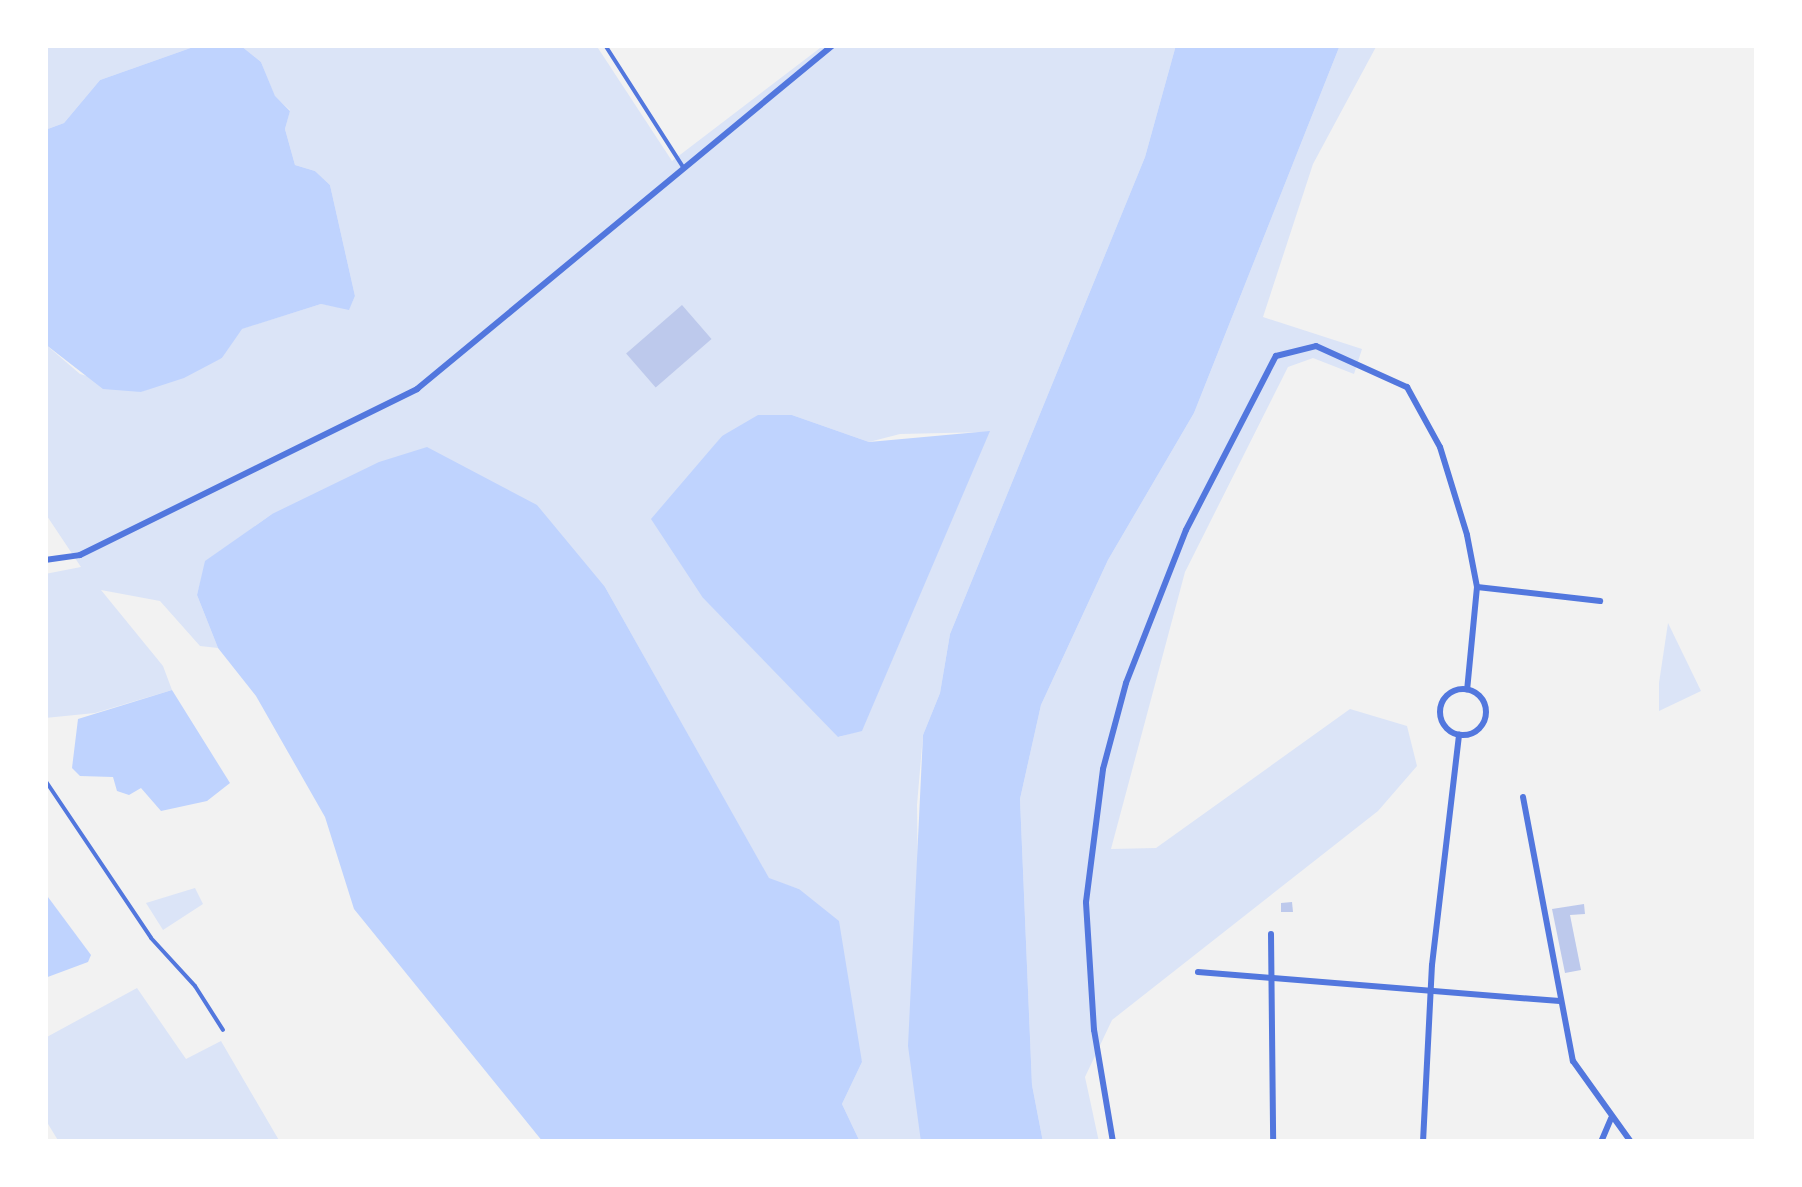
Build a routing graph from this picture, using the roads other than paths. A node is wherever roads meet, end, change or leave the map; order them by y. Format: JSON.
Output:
{"nodes":[{"id":1,"x":605,"y":45,"type":"edge"},
{"id":2,"x":833,"y":45,"type":"edge"},
{"id":3,"x":683,"y":167,"type":"junction"},
{"id":4,"x":45,"y":560,"type":"edge"},
{"id":5,"x":1477,"y":587,"type":"junction"},
{"id":6,"x":1600,"y":601,"type":"dead end"},
{"id":7,"x":1466,"y":690,"type":"junction"},
{"id":8,"x":1458,"y":735,"type":"junction"},
{"id":9,"x":45,"y":780,"type":"edge"},
{"id":10,"x":1523,"y":797,"type":"dead end"},
{"id":11,"x":1271,"y":934,"type":"dead end"},
{"id":12,"x":1198,"y":972,"type":"dead end"},
{"id":13,"x":1268,"y":975,"type":"junction"},
{"id":14,"x":1430,"y":988,"type":"junction"},
{"id":15,"x":1560,"y":1001,"type":"junction"},
{"id":16,"x":223,"y":1030,"type":"dead end"},
{"id":17,"x":1611,"y":1118,"type":"junction"},
{"id":18,"x":1113,"y":1142,"type":"edge"},
{"id":19,"x":1273,"y":1142,"type":"edge"},
{"id":20,"x":1423,"y":1142,"type":"edge"},
{"id":21,"x":1602,"y":1142,"type":"edge"},
{"id":22,"x":1631,"y":1142,"type":"edge"}],
"edges":[{"from":1,"to":3,"type":"lane"},
{"from":2,"to":3,"type":"street"},
{"from":3,"to":4,"type":"street"},
{"from":5,"to":6,"type":"street"},
{"from":5,"to":7,"type":"street"},
{"from":5,"to":18,"type":"street"},
{"from":7,"to":8,"type":"street"},
{"from":7,"to":8,"type":"street"},
{"from":8,"to":14,"type":"street"},
{"from":9,"to":16,"type":"lane"},
{"from":10,"to":15,"type":"street"},
{"from":11,"to":13,"type":"street"},
{"from":12,"to":13,"type":"street"},
{"from":13,"to":14,"type":"street"},
{"from":13,"to":19,"type":"street"},
{"from":14,"to":15,"type":"street"},
{"from":14,"to":20,"type":"street"},
{"from":15,"to":17,"type":"street"},
{"from":17,"to":21,"type":"street"},
{"from":17,"to":22,"type":"street"}]}
